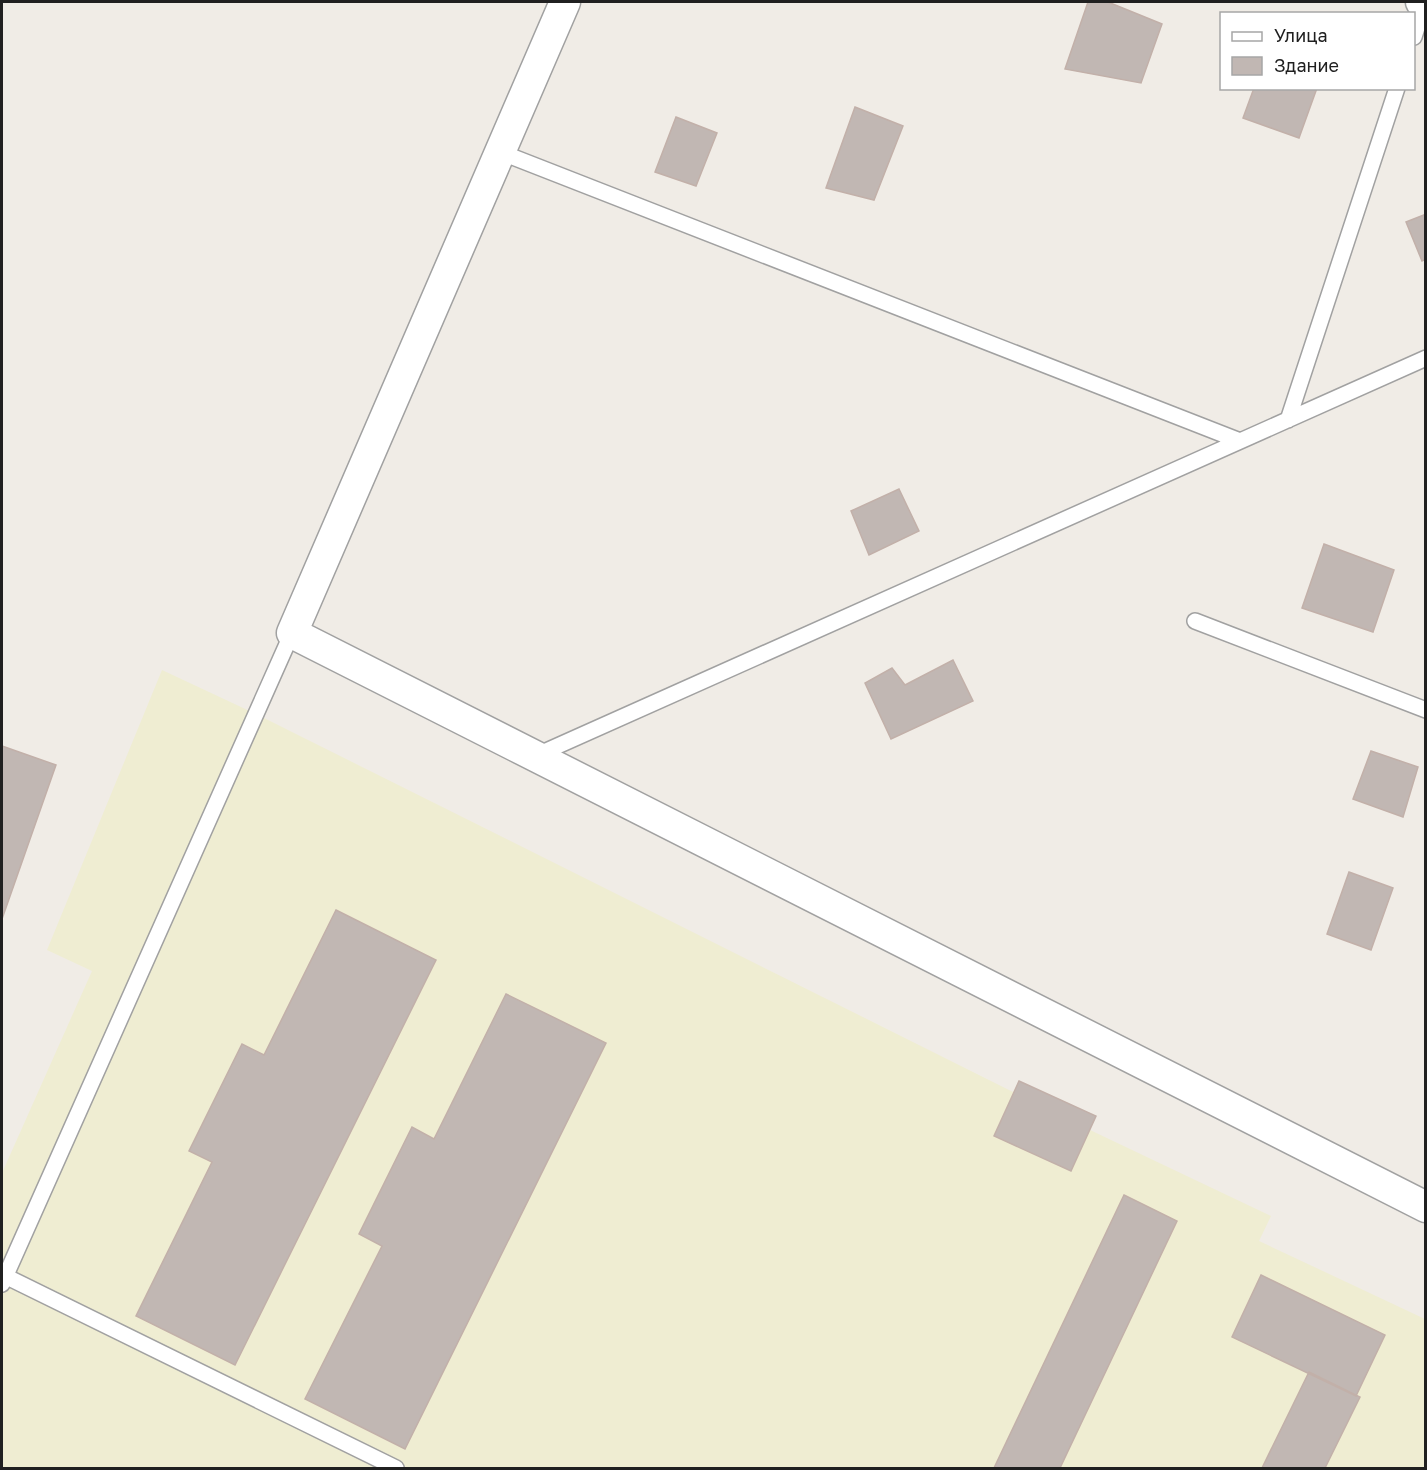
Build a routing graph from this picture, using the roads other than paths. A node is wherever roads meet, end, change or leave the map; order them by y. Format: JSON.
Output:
{"nodes":[{"id":1,"x":565,"y":2,"type":"edge"},
{"id":2,"x":1424,"y":2,"type":"edge"},
{"id":3,"x":1415,"y":31,"type":"edge"},
{"id":4,"x":1396,"y":90,"type":"edge"},
{"id":5,"x":500,"y":152,"type":"junction"},
{"id":6,"x":1425,"y":358,"type":"edge"},
{"id":7,"x":1288,"y":420,"type":"junction"},
{"id":8,"x":1240,"y":441,"type":"junction"},
{"id":9,"x":1195,"y":621,"type":"dead end"},
{"id":10,"x":292,"y":633,"type":"junction"},
{"id":11,"x":1425,"y":710,"type":"edge"},
{"id":12,"x":535,"y":756,"type":"junction"},
{"id":13,"x":1425,"y":1207,"type":"edge"},
{"id":14,"x":3,"y":1280,"type":"edge"},
{"id":15,"x":396,"y":1468,"type":"edge"}],
"edges":[{"from":1,"to":5,"type":"street"},
{"from":2,"to":3,"type":"lane"},
{"from":4,"to":7,"type":"lane"},
{"from":5,"to":8,"type":"lane"},
{"from":5,"to":10,"type":"street"},
{"from":6,"to":7,"type":"lane"},
{"from":7,"to":8,"type":"lane"},
{"from":8,"to":12,"type":"lane"},
{"from":9,"to":11,"type":"lane"},
{"from":10,"to":12,"type":"street"},
{"from":10,"to":14,"type":"lane"},
{"from":12,"to":13,"type":"street"},
{"from":14,"to":15,"type":"lane"}]}
